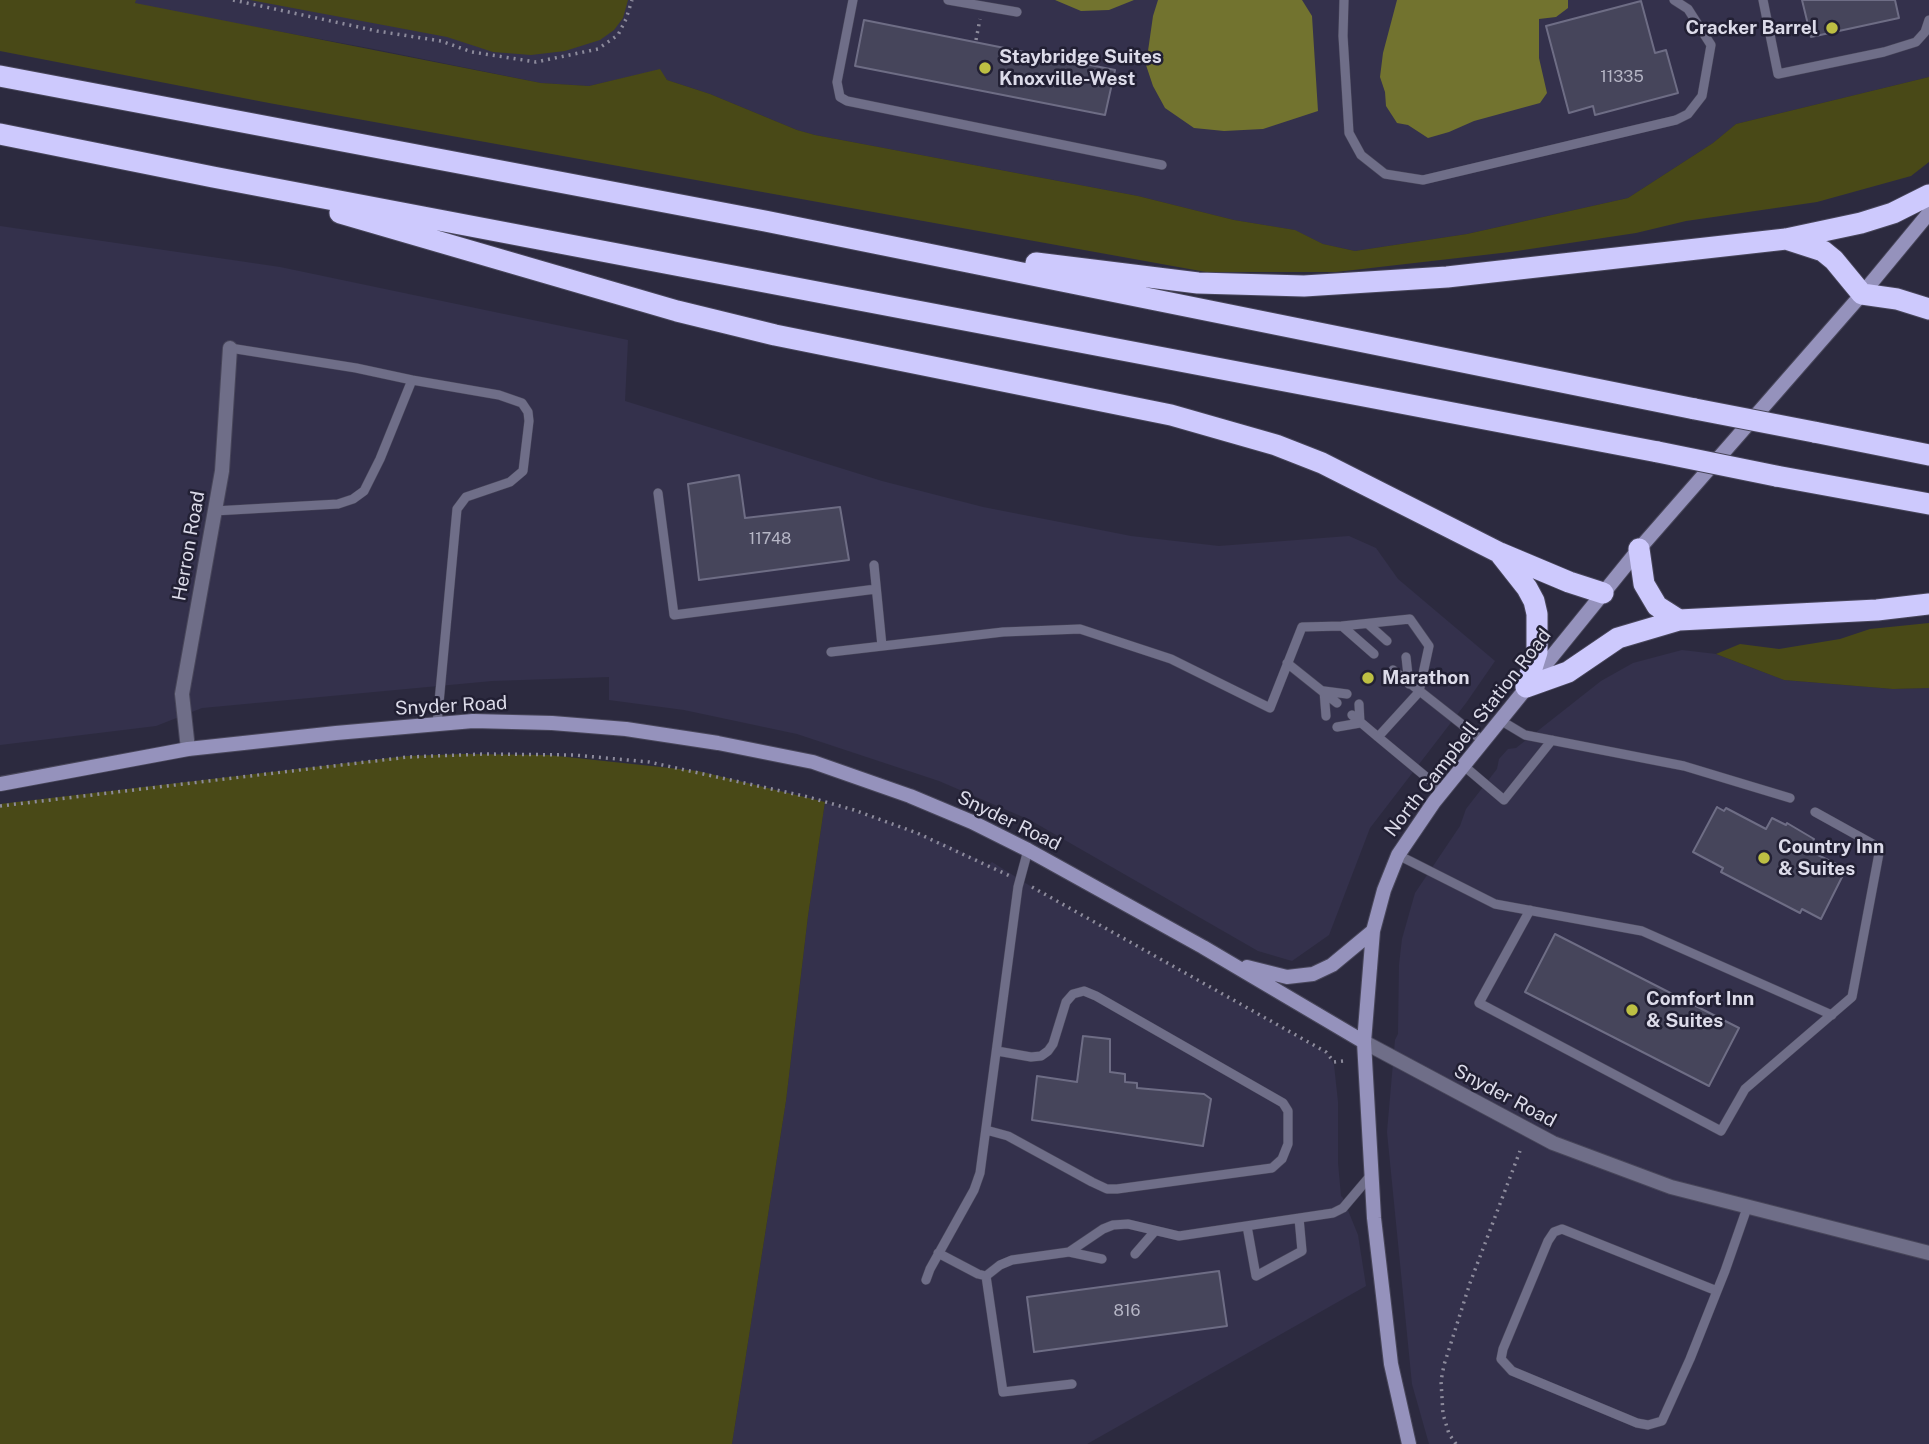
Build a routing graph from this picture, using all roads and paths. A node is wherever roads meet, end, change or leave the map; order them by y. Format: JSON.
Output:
{"nodes":[{"id":1,"x":233,"y":0,"type":"edge"},
{"id":2,"x":632,"y":0,"type":"edge"},
{"id":3,"x":853,"y":0,"type":"edge"},
{"id":4,"x":948,"y":0,"type":"edge"},
{"id":5,"x":1344,"y":0,"type":"edge"},
{"id":6,"x":1674,"y":0,"type":"edge"},
{"id":7,"x":1763,"y":0,"type":"edge"},
{"id":8,"x":1000,"y":4,"type":"edge"},
{"id":9,"x":1017,"y":12,"type":"dead end"},
{"id":10,"x":1929,"y":20,"type":"edge"},
{"id":11,"x":0,"y":76,"type":"edge"},
{"id":12,"x":0,"y":134,"type":"edge"},
{"id":13,"x":1162,"y":165,"type":"dead end"},
{"id":14,"x":214,"y":177,"type":"junction"},
{"id":15,"x":1929,"y":195,"type":"edge"},
{"id":16,"x":1929,"y":213,"type":"edge"},
{"id":17,"x":1786,"y":239,"type":"junction"},
{"id":18,"x":878,"y":244,"type":"junction"},
{"id":19,"x":1862,"y":294,"type":"junction"},
{"id":20,"x":1929,"y":309,"type":"edge"},
{"id":21,"x":230,"y":348,"type":"joint"},
{"id":22,"x":412,"y":380,"type":"junction"},
{"id":23,"x":1929,"y":455,"type":"edge"},
{"id":24,"x":657,"y":493,"type":"dead end"},
{"id":25,"x":1929,"y":505,"type":"edge"},
{"id":26,"x":214,"y":511,"type":"junction"},
{"id":27,"x":1639,"y":549,"type":"junction"},
{"id":28,"x":1500,"y":553,"type":"junction"},
{"id":29,"x":874,"y":565,"type":"dead end"},
{"id":30,"x":876,"y":589,"type":"junction"},
{"id":31,"x":1603,"y":593,"type":"junction"},
{"id":32,"x":1929,"y":604,"type":"edge"},
{"id":33,"x":1679,"y":620,"type":"junction"},
{"id":34,"x":1368,"y":624,"type":"junction"},
{"id":35,"x":1342,"y":626,"type":"junction"},
{"id":36,"x":1387,"y":641,"type":"dead end"},
{"id":37,"x":882,"y":646,"type":"junction"},
{"id":38,"x":831,"y":652,"type":"dead end"},
{"id":39,"x":1374,"y":654,"type":"dead end"},
{"id":40,"x":1406,"y":657,"type":"dead end"},
{"id":41,"x":1287,"y":663,"type":"junction"},
{"id":42,"x":1393,"y":670,"type":"dead end"},
{"id":43,"x":1409,"y":684,"type":"junction"},
{"id":44,"x":1526,"y":687,"type":"junction"},
{"id":45,"x":1324,"y":691,"type":"junction"},
{"id":46,"x":1419,"y":692,"type":"junction"},
{"id":47,"x":1347,"y":694,"type":"dead end"},
{"id":48,"x":1337,"y":703,"type":"dead end"},
{"id":49,"x":1359,"y":704,"type":"dead end"},
{"id":50,"x":1352,"y":715,"type":"dead end"},
{"id":51,"x":1326,"y":716,"type":"dead end"},
{"id":52,"x":1500,"y":720,"type":"junction"},
{"id":53,"x":1360,"y":723,"type":"junction"},
{"id":54,"x":437,"y":724,"type":"junction"},
{"id":55,"x":1337,"y":727,"type":"dead end"},
{"id":56,"x":1378,"y":737,"type":"junction"},
{"id":57,"x":1552,"y":740,"type":"junction"},
{"id":58,"x":1483,"y":741,"type":"junction"},
{"id":59,"x":188,"y":749,"type":"junction"},
{"id":60,"x":1464,"y":766,"type":"junction"},
{"id":61,"x":0,"y":783,"type":"edge"},
{"id":62,"x":1443,"y":790,"type":"junction"},
{"id":63,"x":1790,"y":798,"type":"dead end"},
{"id":64,"x":0,"y":806,"type":"edge"},
{"id":65,"x":1815,"y":812,"type":"dead end"},
{"id":66,"x":1028,"y":850,"type":"junction"},
{"id":67,"x":1398,"y":855,"type":"junction"},
{"id":68,"x":1020,"y":881,"type":"junction"},
{"id":69,"x":1530,"y":910,"type":"junction"},
{"id":70,"x":1373,"y":931,"type":"junction"},
{"id":71,"x":1227,"y":961,"type":"junction"},
{"id":72,"x":1832,"y":1015,"type":"junction"},
{"id":73,"x":1364,"y":1042,"type":"junction"},
{"id":74,"x":997,"y":1051,"type":"junction"},
{"id":75,"x":1343,"y":1061,"type":"dead end"},
{"id":76,"x":986,"y":1130,"type":"junction"},
{"id":77,"x":1520,"y":1151,"type":"dead end"},
{"id":78,"x":1371,"y":1175,"type":"junction"},
{"id":79,"x":1748,"y":1208,"type":"junction"},
{"id":80,"x":1303,"y":1217,"type":"junction"},
{"id":81,"x":1247,"y":1226,"type":"junction"},
{"id":82,"x":1155,"y":1231,"type":"junction"},
{"id":83,"x":1069,"y":1252,"type":"junction"},
{"id":84,"x":938,"y":1253,"type":"junction"},
{"id":85,"x":1929,"y":1253,"type":"edge"},
{"id":86,"x":1135,"y":1254,"type":"dead end"},
{"id":87,"x":1102,"y":1259,"type":"dead end"},
{"id":88,"x":986,"y":1276,"type":"junction"},
{"id":89,"x":926,"y":1280,"type":"dead end"},
{"id":90,"x":1717,"y":1291,"type":"junction"},
{"id":91,"x":1072,"y":1384,"type":"dead end"},
{"id":92,"x":1409,"y":1444,"type":"edge"},
{"id":93,"x":1456,"y":1444,"type":"edge"}],
"edges":[{"from":1,"to":2,"type":"path"},
{"from":3,"to":13,"type":"lane"},
{"from":4,"to":8,"type":"lane"},
{"from":5,"to":6,"type":"lane"},
{"from":7,"to":10,"type":"lane"},
{"from":8,"to":9,"type":"lane"},
{"from":11,"to":18,"type":"highway"},
{"from":12,"to":14,"type":"highway"},
{"from":14,"to":25,"type":"highway","bridge":true},
{"from":14,"to":28,"type":"highway"},
{"from":15,"to":17,"type":"highway"},
{"from":16,"to":19,"type":"street","name":"North Campbell Station Road"},
{"from":17,"to":18,"type":"highway"},
{"from":17,"to":19,"type":"highway"},
{"from":18,"to":23,"type":"highway","bridge":true},
{"from":19,"to":20,"type":"highway"},
{"from":19,"to":27,"type":"street","name":"North Campbell Station Road"},
{"from":21,"to":22,"type":"lane"},
{"from":21,"to":26,"type":"street","name":"Herron Road"},
{"from":22,"to":26,"type":"lane"},
{"from":22,"to":54,"type":"lane"},
{"from":24,"to":30,"type":"lane"},
{"from":26,"to":59,"type":"street","name":"Herron Road"},
{"from":27,"to":31,"type":"street","name":"North Campbell Station Road"},
{"from":27,"to":33,"type":"highway"},
{"from":28,"to":31,"type":"highway"},
{"from":28,"to":44,"type":"highway"},
{"from":29,"to":30,"type":"lane"},
{"from":30,"to":37,"type":"lane"},
{"from":31,"to":44,"type":"street","name":"North Campbell Station Road"},
{"from":32,"to":33,"type":"highway"},
{"from":33,"to":44,"type":"highway"},
{"from":34,"to":35,"type":"lane"},
{"from":34,"to":36,"type":"lane"},
{"from":34,"to":46,"type":"lane"},
{"from":35,"to":39,"type":"lane"},
{"from":35,"to":41,"type":"lane"},
{"from":37,"to":38,"type":"lane"},
{"from":37,"to":41,"type":"lane"},
{"from":40,"to":43,"type":"lane"},
{"from":41,"to":45,"type":"lane"},
{"from":42,"to":43,"type":"lane"},
{"from":43,"to":46,"type":"lane"},
{"from":44,"to":52,"type":"street","name":"North Campbell Station Road"},
{"from":45,"to":47,"type":"lane"},
{"from":45,"to":48,"type":"lane"},
{"from":45,"to":51,"type":"lane"},
{"from":46,"to":56,"type":"lane"},
{"from":46,"to":58,"type":"lane"},
{"from":49,"to":53,"type":"lane"},
{"from":50,"to":53,"type":"lane"},
{"from":52,"to":57,"type":"lane"},
{"from":52,"to":58,"type":"street","name":"North Campbell Station Road"},
{"from":53,"to":55,"type":"lane"},
{"from":53,"to":56,"type":"lane"},
{"from":54,"to":59,"type":"street","name":"Snyder Road"},
{"from":54,"to":66,"type":"street","name":"Snyder Road"},
{"from":56,"to":62,"type":"lane"},
{"from":57,"to":60,"type":"lane"},
{"from":57,"to":63,"type":"lane"},
{"from":58,"to":60,"type":"street","name":"North Campbell Station Road"},
{"from":59,"to":61,"type":"street","name":"Snyder Road"},
{"from":60,"to":62,"type":"street","name":"North Campbell Station Road"},
{"from":62,"to":67,"type":"street","name":"North Campbell Station Road"},
{"from":64,"to":68,"type":"path"},
{"from":65,"to":72,"type":"lane"},
{"from":66,"to":68,"type":"lane"},
{"from":66,"to":71,"type":"street","name":"Snyder Road"},
{"from":67,"to":69,"type":"lane"},
{"from":67,"to":70,"type":"street","name":"North Campbell Station Road"},
{"from":68,"to":74,"type":"lane"},
{"from":68,"to":75,"type":"path"},
{"from":69,"to":72,"type":"lane"},
{"from":69,"to":72,"type":"lane"},
{"from":70,"to":71,"type":"street"},
{"from":70,"to":73,"type":"street","name":"North Campbell Station Road"},
{"from":71,"to":73,"type":"street","name":"Snyder Road"},
{"from":73,"to":78,"type":"street","name":"North Campbell Station Road"},
{"from":73,"to":79,"type":"street","name":"Snyder Road"},
{"from":74,"to":76,"type":"lane"},
{"from":74,"to":76,"type":"lane"},
{"from":76,"to":84,"type":"lane"},
{"from":77,"to":93,"type":"path"},
{"from":78,"to":80,"type":"lane"},
{"from":78,"to":92,"type":"street","name":"North Campbell Station Road"},
{"from":79,"to":85,"type":"street","name":"Snyder Road"},
{"from":79,"to":90,"type":"lane"},
{"from":80,"to":81,"type":"lane"},
{"from":80,"to":81,"type":"lane"},
{"from":81,"to":82,"type":"lane"},
{"from":82,"to":83,"type":"lane"},
{"from":82,"to":86,"type":"lane"},
{"from":83,"to":87,"type":"lane"},
{"from":83,"to":88,"type":"lane"},
{"from":84,"to":88,"type":"lane"},
{"from":84,"to":89,"type":"lane"},
{"from":88,"to":91,"type":"lane"},
{"from":90,"to":90,"type":"lane"}]}
